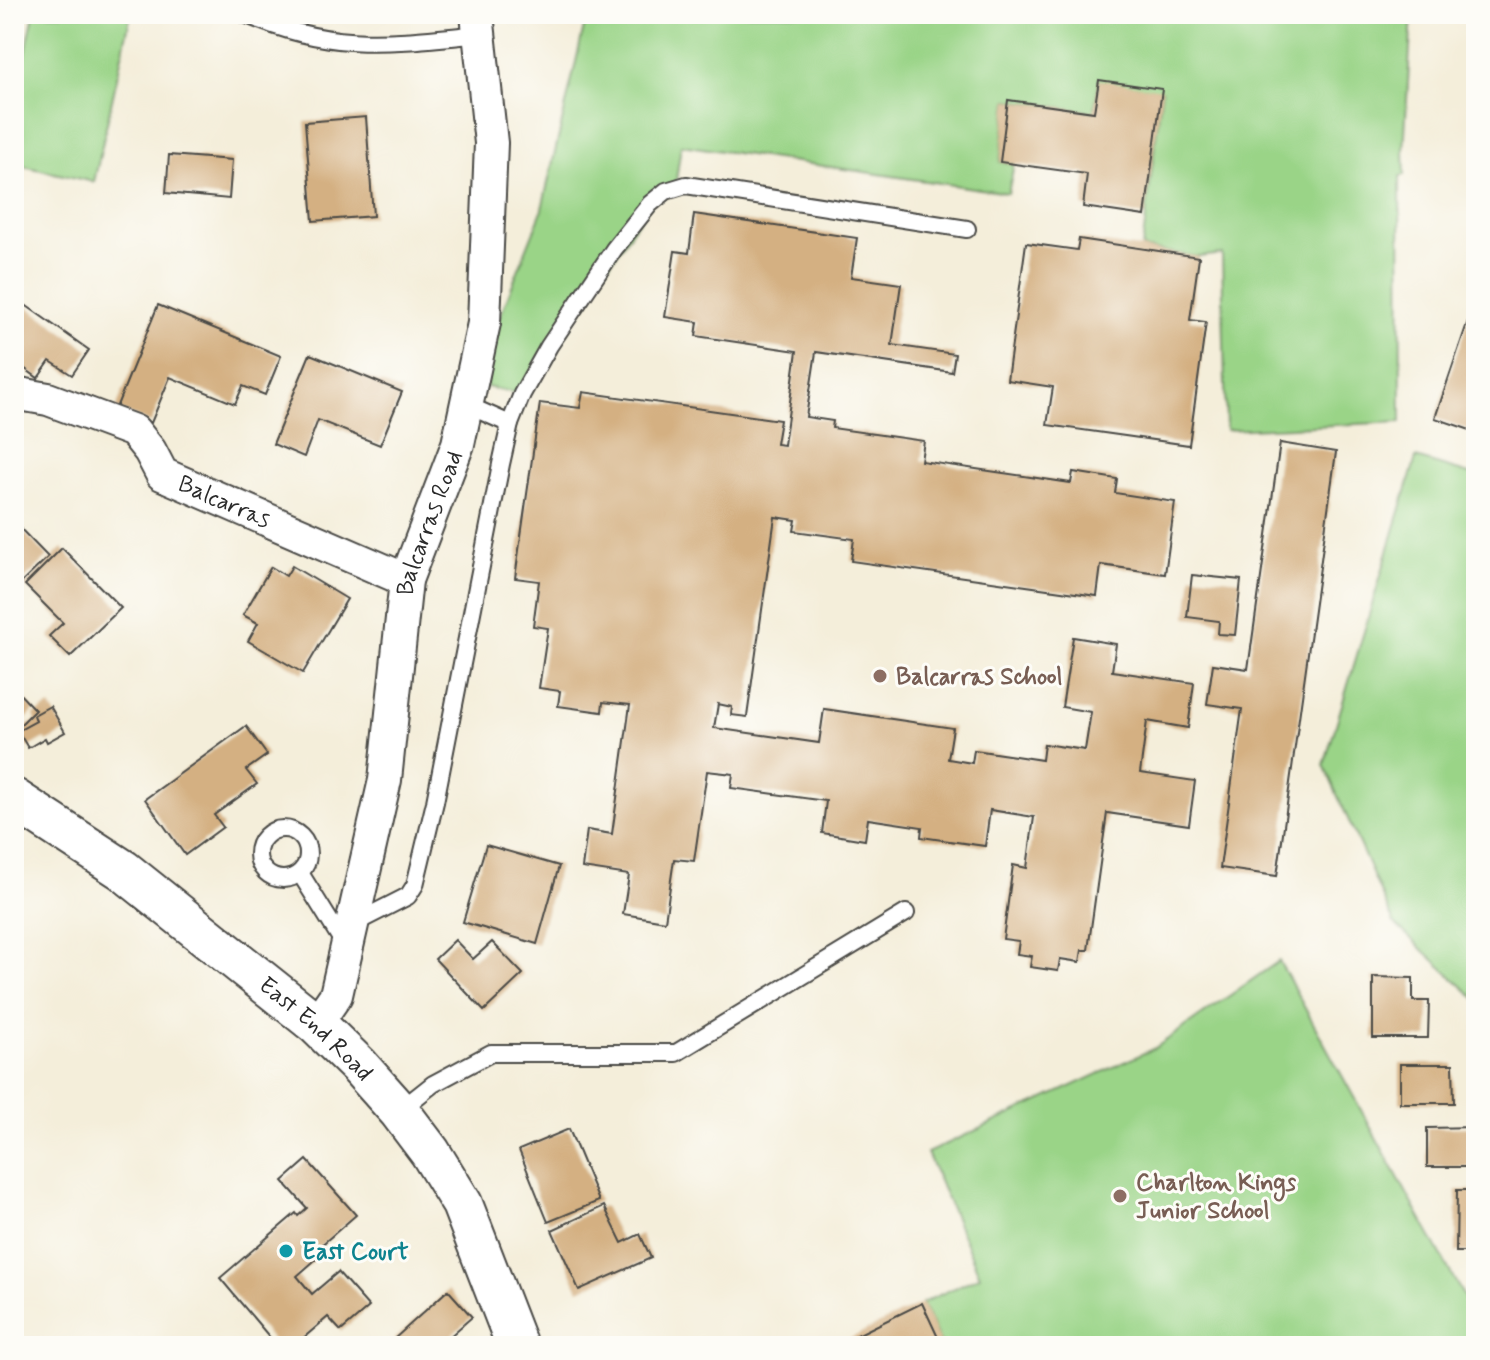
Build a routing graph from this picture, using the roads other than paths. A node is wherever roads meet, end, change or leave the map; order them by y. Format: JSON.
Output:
{"nodes":[{"id":1,"x":245,"y":14,"type":"edge"},
{"id":2,"x":478,"y":24,"type":"edge"},
{"id":3,"x":967,"y":229,"type":"dead end"},
{"id":4,"x":14,"y":393,"type":"edge"},
{"id":5,"x":467,"y":405,"type":"junction"},
{"id":6,"x":510,"y":424,"type":"junction"},
{"id":7,"x":406,"y":580,"type":"junction"},
{"id":8,"x":14,"y":799,"type":"edge"},
{"id":9,"x":300,"y":873,"type":"dead end"},
{"id":10,"x":906,"y":913,"type":"dead end"},
{"id":11,"x":350,"y":936,"type":"junction"},
{"id":12,"x":316,"y":1024,"type":"junction"},
{"id":13,"x":399,"y":1111,"type":"junction"},
{"id":14,"x":517,"y":1346,"type":"edge"}],
"edges":[{"from":1,"to":2,"type":"lane"},
{"from":2,"to":5,"type":"street","name":"Balcarras Road"},
{"from":3,"to":6,"type":"lane"},
{"from":4,"to":7,"type":"street","name":"Balcarras"},
{"from":5,"to":6,"type":"lane"},
{"from":5,"to":7,"type":"street","name":"Balcarras Road"},
{"from":6,"to":11,"type":"lane"},
{"from":7,"to":11,"type":"street","name":"Balcarras Road"},
{"from":8,"to":12,"type":"street","name":"East End Road"},
{"from":9,"to":11,"type":"lane"},
{"from":10,"to":13,"type":"lane"},
{"from":11,"to":12,"type":"street","name":"Balcarras Road"},
{"from":12,"to":13,"type":"street","name":"East End Road"},
{"from":13,"to":14,"type":"street","name":"East End Road"}]}
